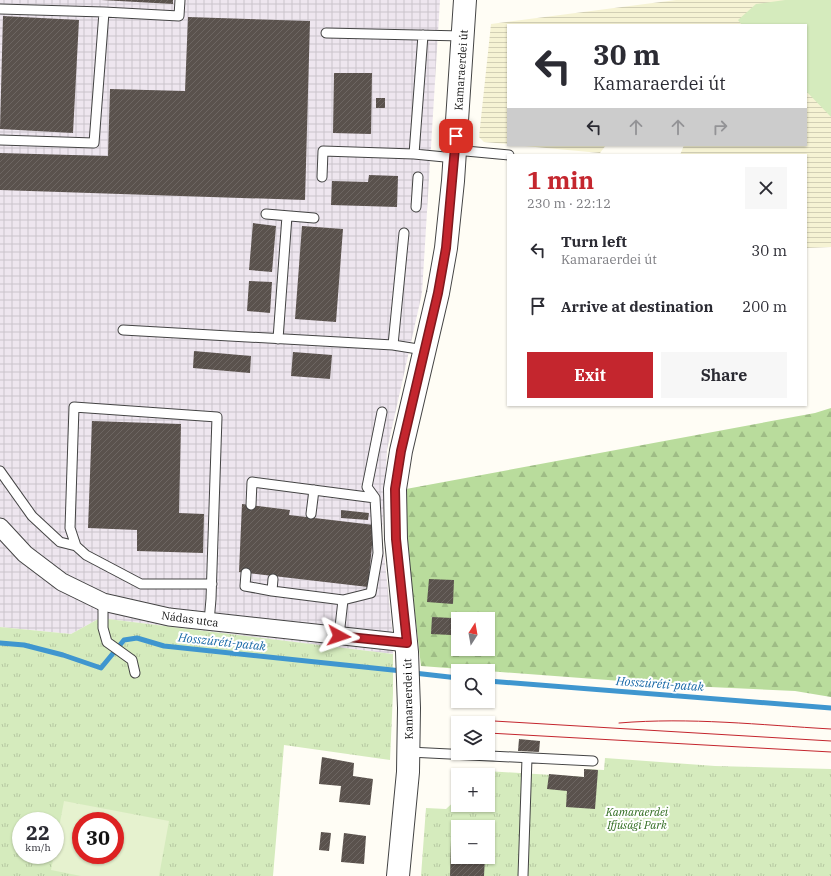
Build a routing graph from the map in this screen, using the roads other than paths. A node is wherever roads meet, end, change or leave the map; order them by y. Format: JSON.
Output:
{"nodes":[{"id":1,"x":180,"y":0,"type":"edge"},
{"id":2,"x":465,"y":0,"type":"edge"},
{"id":3,"x":0,"y":9,"type":"edge"},
{"id":4,"x":104,"y":12,"type":"junction"},
{"id":5,"x":326,"y":33,"type":"dead end"},
{"id":6,"x":423,"y":35,"type":"junction"},
{"id":7,"x":463,"y":36,"type":"junction"},
{"id":8,"x":0,"y":140,"type":"edge"},
{"id":9,"x":414,"y":154,"type":"junction"},
{"id":10,"x":455,"y":154,"type":"junction"},
{"id":11,"x":507,"y":155,"type":"edge"},
{"id":12,"x":322,"y":176,"type":"dead end"},
{"id":13,"x":418,"y":177,"type":"dead end"},
{"id":14,"x":416,"y":207,"type":"dead end"},
{"id":15,"x":266,"y":214,"type":"dead end"},
{"id":16,"x":287,"y":216,"type":"junction"},
{"id":17,"x":314,"y":218,"type":"dead end"},
{"id":18,"x":404,"y":233,"type":"dead end"},
{"id":19,"x":123,"y":330,"type":"dead end"},
{"id":20,"x":278,"y":339,"type":"junction"},
{"id":21,"x":393,"y":345,"type":"junction"},
{"id":22,"x":424,"y":350,"type":"junction"},
{"id":23,"x":382,"y":412,"type":"dead end"},
{"id":24,"x":0,"y":471,"type":"edge"},
{"id":25,"x":314,"y":490,"type":"junction"},
{"id":26,"x":375,"y":498,"type":"junction"},
{"id":27,"x":251,"y":505,"type":"dead end"},
{"id":28,"x":311,"y":514,"type":"dead end"},
{"id":29,"x":0,"y":527,"type":"edge"},
{"id":30,"x":76,"y":546,"type":"junction"},
{"id":31,"x":246,"y":573,"type":"dead end"},
{"id":32,"x":273,"y":579,"type":"dead end"},
{"id":33,"x":212,"y":584,"type":"junction"},
{"id":34,"x":272,"y":592,"type":"junction"},
{"id":35,"x":343,"y":600,"type":"junction"},
{"id":36,"x":102,"y":602,"type":"junction"},
{"id":37,"x":209,"y":622,"type":"junction"},
{"id":38,"x":339,"y":636,"type":"junction"},
{"id":39,"x":407,"y":652,"type":"junction"},
{"id":40,"x":135,"y":673,"type":"dead end"},
{"id":41,"x":409,"y":752,"type":"junction"},
{"id":42,"x":527,"y":758,"type":"junction"},
{"id":43,"x":592,"y":761,"type":"dead end"},
{"id":44,"x":398,"y":876,"type":"edge"},
{"id":45,"x":523,"y":876,"type":"edge"}],
"edges":[{"from":1,"to":4,"type":"lane"},
{"from":2,"to":7,"type":"street","name":"Kamaraerdei út"},
{"from":3,"to":4,"type":"lane"},
{"from":4,"to":8,"type":"lane"},
{"from":5,"to":6,"type":"lane"},
{"from":6,"to":7,"type":"lane"},
{"from":6,"to":9,"type":"lane"},
{"from":7,"to":10,"type":"street","name":"Kamaraerdei út"},
{"from":9,"to":10,"type":"lane"},
{"from":9,"to":12,"type":"lane"},
{"from":10,"to":11,"type":"lane"},
{"from":10,"to":22,"type":"street","name":"Kamaraerdei út"},
{"from":13,"to":14,"type":"lane"},
{"from":15,"to":16,"type":"lane"},
{"from":16,"to":17,"type":"lane"},
{"from":16,"to":20,"type":"lane"},
{"from":18,"to":21,"type":"lane"},
{"from":19,"to":20,"type":"lane"},
{"from":20,"to":21,"type":"lane"},
{"from":21,"to":22,"type":"lane"},
{"from":22,"to":39,"type":"street","name":"Kamaraerdei út"},
{"from":23,"to":26,"type":"lane"},
{"from":24,"to":30,"type":"lane"},
{"from":25,"to":26,"type":"lane"},
{"from":25,"to":27,"type":"lane"},
{"from":25,"to":28,"type":"lane"},
{"from":26,"to":35,"type":"lane"},
{"from":29,"to":36,"type":"street","name":"Nádas utca"},
{"from":30,"to":33,"type":"lane"},
{"from":30,"to":33,"type":"lane"},
{"from":31,"to":34,"type":"lane"},
{"from":32,"to":34,"type":"lane"},
{"from":33,"to":37,"type":"lane"},
{"from":34,"to":35,"type":"lane"},
{"from":35,"to":38,"type":"lane"},
{"from":36,"to":37,"type":"street","name":"Nádas utca"},
{"from":36,"to":40,"type":"lane"},
{"from":37,"to":38,"type":"street","name":"Nádas utca"},
{"from":38,"to":39,"type":"street","name":"Nádas utca"},
{"from":39,"to":41,"type":"street","name":"Kamaraerdei út"},
{"from":41,"to":42,"type":"lane"},
{"from":41,"to":44,"type":"street","name":"Kamaraerdei út"},
{"from":42,"to":43,"type":"lane"},
{"from":42,"to":45,"type":"lane"}]}
